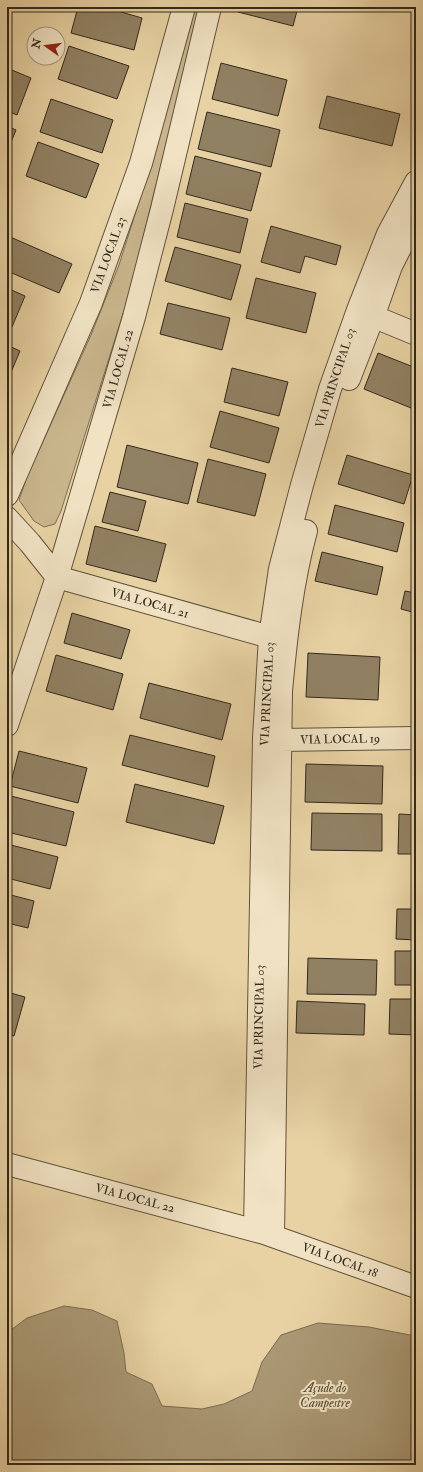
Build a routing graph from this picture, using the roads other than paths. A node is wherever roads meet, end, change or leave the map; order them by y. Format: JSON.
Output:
{"nodes":[{"id":1,"x":184,"y":7,"type":"edge"},
{"id":2,"x":210,"y":7,"type":"edge"},
{"id":3,"x":416,"y":182,"type":"edge"},
{"id":4,"x":416,"y":217,"type":"edge"},
{"id":5,"x":365,"y":313,"type":"junction"},
{"id":6,"x":416,"y":334,"type":"edge"},
{"id":7,"x":7,"y":495,"type":"edge"},
{"id":8,"x":7,"y":518,"type":"edge"},
{"id":9,"x":57,"y":577,"type":"junction"},
{"id":10,"x":278,"y":638,"type":"junction"},
{"id":11,"x":7,"y":725,"type":"edge"},
{"id":12,"x":416,"y":738,"type":"edge"},
{"id":13,"x":272,"y":739,"type":"junction"},
{"id":14,"x":7,"y":1164,"type":"edge"},
{"id":15,"x":264,"y":1233,"type":"junction"},
{"id":16,"x":416,"y":1287,"type":"edge"}],
"edges":[{"from":1,"to":7,"type":"street","name":"VIA LOCAL 23"},
{"from":2,"to":9,"type":"street","name":"VIA LOCAL 22"},
{"from":3,"to":5,"type":"street","name":"VIA PRINCIPAL 03"},
{"from":4,"to":5,"type":"street","name":"VIA PRINCIPAL 03"},
{"from":5,"to":6,"type":"street"},
{"from":5,"to":10,"type":"street","name":"VIA PRINCIPAL 03"},
{"from":8,"to":9,"type":"street"},
{"from":9,"to":10,"type":"street","name":"VIA LOCAL 21"},
{"from":9,"to":11,"type":"street","name":"VIA LOCAL 22"},
{"from":10,"to":13,"type":"street","name":"VIA PRINCIPAL 03"},
{"from":12,"to":13,"type":"street","name":"VIA LOCAL 19"},
{"from":13,"to":15,"type":"street","name":"VIA PRINCIPAL 03"},
{"from":14,"to":15,"type":"street","name":"VIA LOCAL 22"},
{"from":15,"to":16,"type":"street","name":"VIA LOCAL 18"}]}
